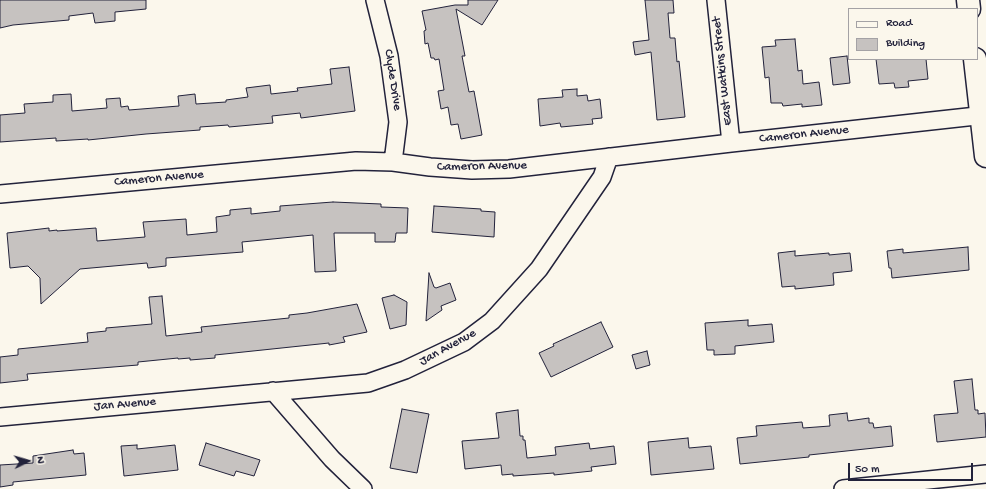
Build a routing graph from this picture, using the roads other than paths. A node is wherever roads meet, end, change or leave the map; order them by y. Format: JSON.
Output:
{"nodes":[{"id":1,"x":375,"y":0,"type":"edge"},
{"id":2,"x":716,"y":0,"type":"edge"},
{"id":3,"x":975,"y":60,"type":"edge"},
{"id":4,"x":984,"y":115,"type":"edge"},
{"id":5,"x":731,"y":143,"type":"junction"},
{"id":6,"x":986,"y":156,"type":"edge"},
{"id":7,"x":609,"y":157,"type":"junction"},
{"id":8,"x":393,"y":162,"type":"junction"},
{"id":9,"x":0,"y":194,"type":"edge"},
{"id":10,"x":273,"y":391,"type":"junction"},
{"id":11,"x":0,"y":417,"type":"edge"},
{"id":12,"x":986,"y":474,"type":"edge"},
{"id":13,"x":363,"y":489,"type":"edge"},
{"id":14,"x":843,"y":489,"type":"edge"}],
"edges":[{"from":1,"to":8,"type":"street","name":"Clyde Drive"},
{"from":2,"to":5,"type":"street","name":"East Watkins Street"},
{"from":3,"to":4,"type":"street"},
{"from":4,"to":5,"type":"street","name":"Cameron Avenue"},
{"from":4,"to":6,"type":"street"},
{"from":5,"to":7,"type":"street","name":"Cameron Avenue"},
{"from":7,"to":8,"type":"street","name":"Cameron Avenue"},
{"from":7,"to":10,"type":"street","name":"Jan Avenue"},
{"from":8,"to":9,"type":"street","name":"Cameron Avenue"},
{"from":10,"to":11,"type":"street","name":"Jan Avenue"},
{"from":10,"to":13,"type":"street"},
{"from":12,"to":14,"type":"street"}]}
